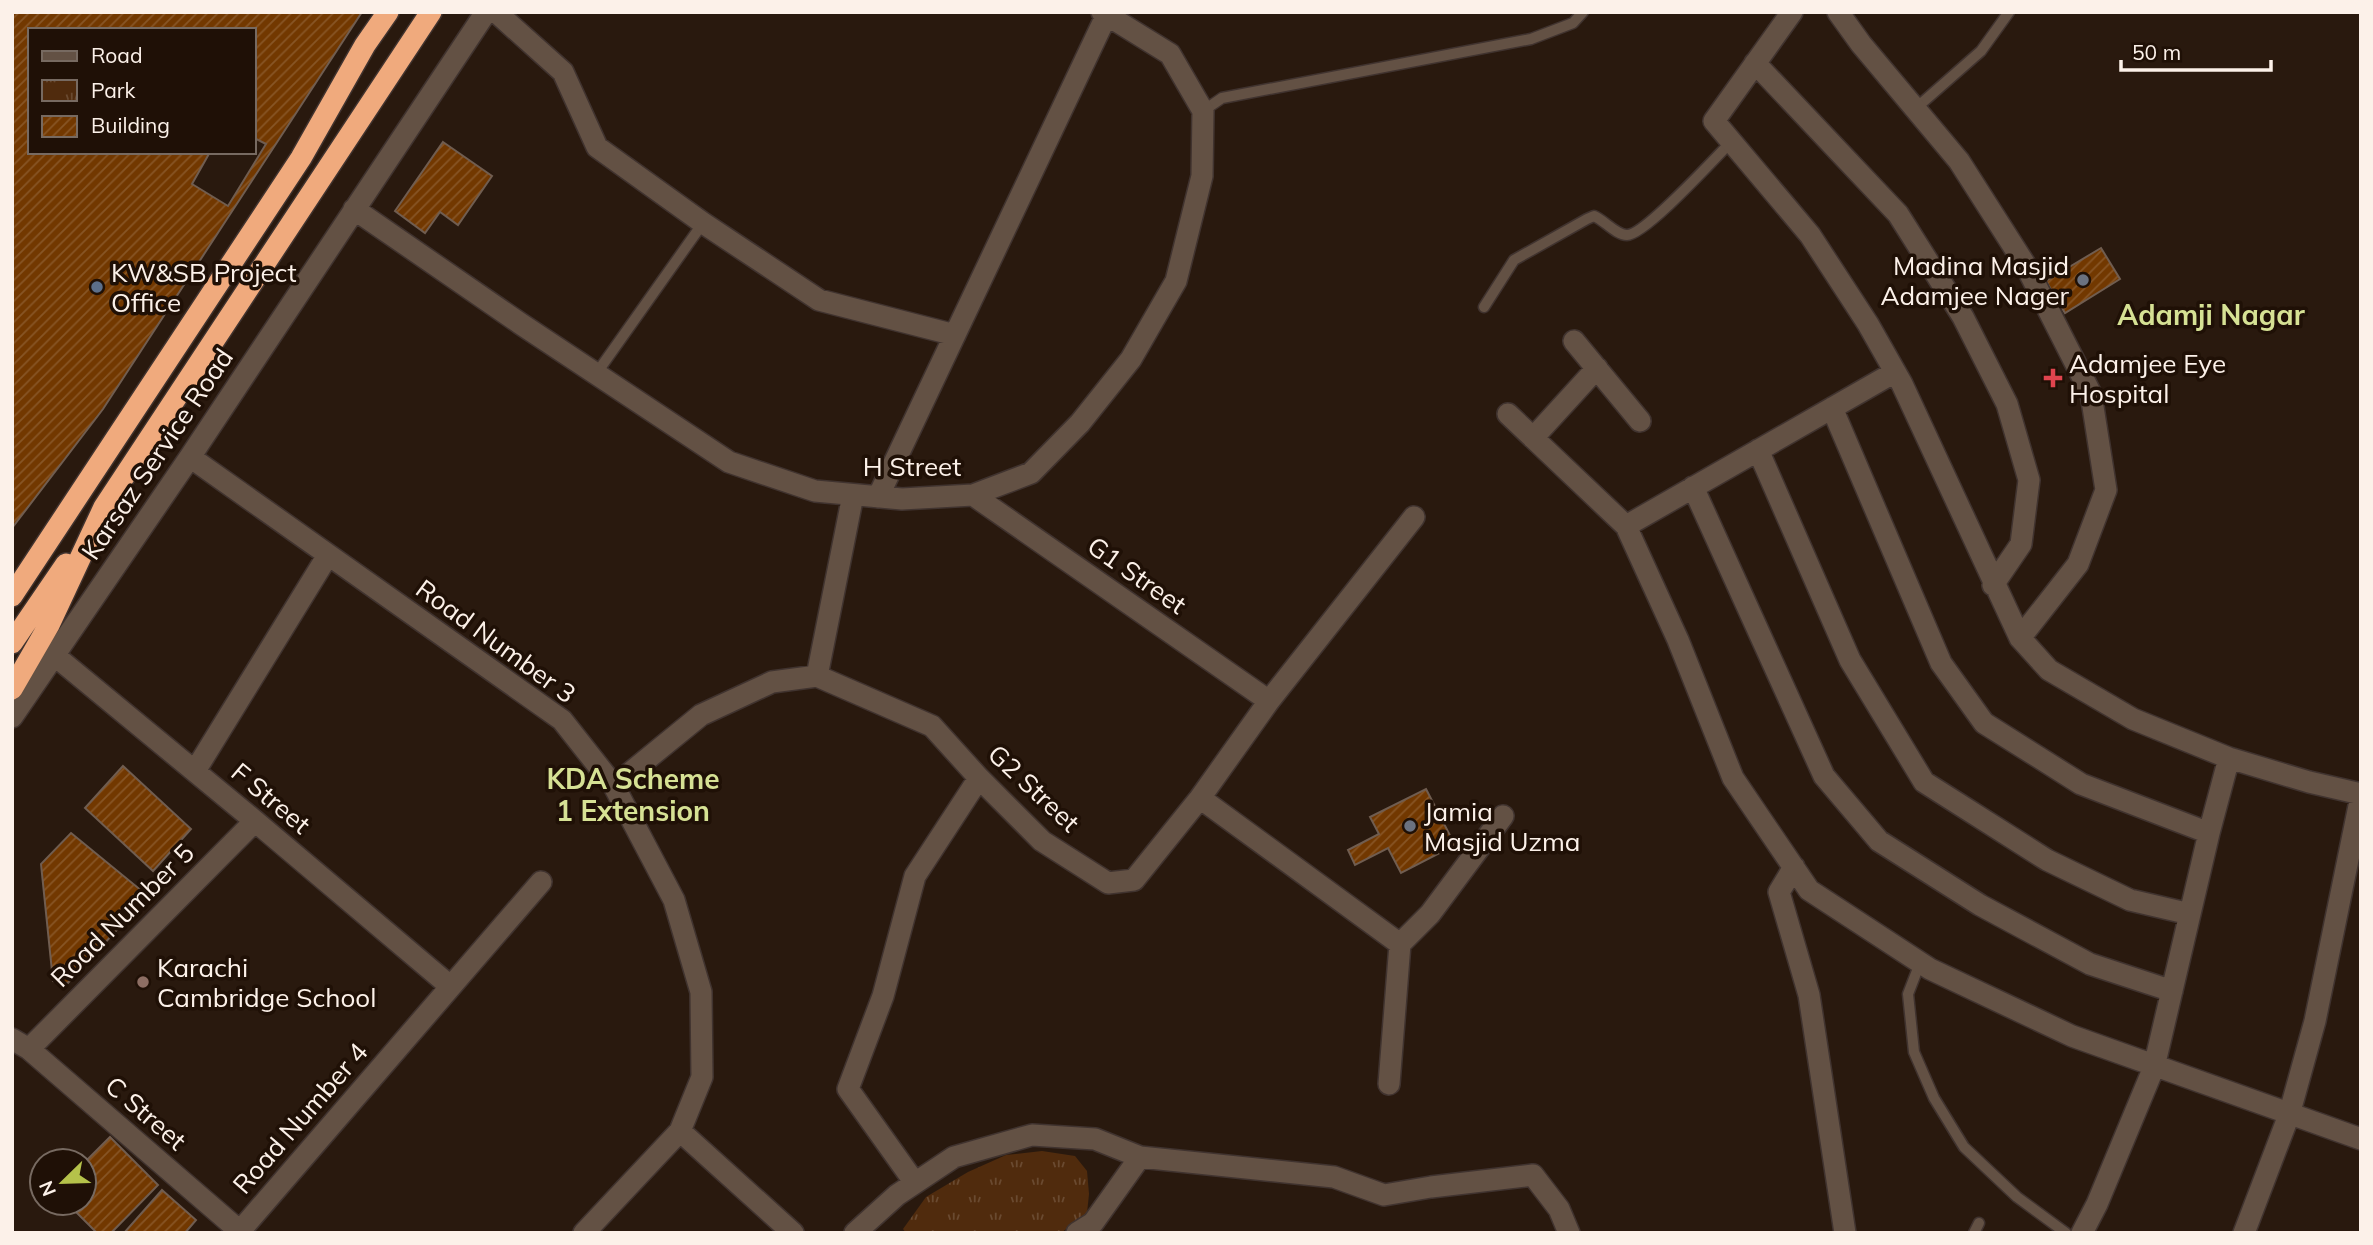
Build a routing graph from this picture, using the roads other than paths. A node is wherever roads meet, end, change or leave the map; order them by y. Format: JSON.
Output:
{"nodes":[{"id":1,"x":388,"y":12,"type":"edge"},
{"id":2,"x":431,"y":12,"type":"edge"},
{"id":3,"x":486,"y":12,"type":"edge"},
{"id":4,"x":496,"y":12,"type":"edge"},
{"id":5,"x":1583,"y":12,"type":"edge"},
{"id":6,"x":1793,"y":12,"type":"edge"},
{"id":7,"x":1838,"y":12,"type":"edge"},
{"id":8,"x":2009,"y":12,"type":"edge"},
{"id":9,"x":1106,"y":13,"type":"edge"},
{"id":10,"x":1755,"y":63,"type":"junction"},
{"id":11,"x":1915,"y":109,"type":"junction"},
{"id":12,"x":1203,"y":111,"type":"junction"},
{"id":13,"x":1731,"y":142,"type":"junction"},
{"id":14,"x":354,"y":209,"type":"junction"},
{"id":15,"x":703,"y":223,"type":"junction"},
{"id":16,"x":1484,"y":307,"type":"dead end"},
{"id":17,"x":955,"y":335,"type":"junction"},
{"id":18,"x":1574,"y":341,"type":"dead end"},
{"id":19,"x":1597,"y":368,"type":"junction"},
{"id":20,"x":1895,"y":372,"type":"junction"},
{"id":21,"x":596,"y":374,"type":"junction"},
{"id":22,"x":1832,"y":408,"type":"junction"},
{"id":23,"x":1508,"y":414,"type":"dead end"},
{"id":24,"x":1640,"y":421,"type":"dead end"},
{"id":25,"x":1533,"y":438,"type":"junction"},
{"id":26,"x":1758,"y":450,"type":"junction"},
{"id":27,"x":190,"y":457,"type":"junction"},
{"id":28,"x":1693,"y":487,"type":"junction"},
{"id":29,"x":853,"y":495,"type":"junction"},
{"id":30,"x":973,"y":495,"type":"junction"},
{"id":31,"x":878,"y":497,"type":"junction"},
{"id":32,"x":104,"y":507,"type":"junction"},
{"id":33,"x":1414,"y":517,"type":"dead end"},
{"id":34,"x":1626,"y":526,"type":"junction"},
{"id":35,"x":328,"y":555,"type":"junction"},
{"id":36,"x":1993,"y":585,"type":"junction"},
{"id":37,"x":15,"y":590,"type":"edge"},
{"id":38,"x":2020,"y":638,"type":"junction"},
{"id":39,"x":12,"y":643,"type":"edge"},
{"id":40,"x":54,"y":655,"type":"junction"},
{"id":41,"x":817,"y":676,"type":"junction"},
{"id":42,"x":12,"y":689,"type":"edge"},
{"id":43,"x":1269,"y":701,"type":"junction"},
{"id":44,"x":12,"y":717,"type":"edge"},
{"id":45,"x":2229,"y":758,"type":"junction"},
{"id":46,"x":195,"y":771,"type":"junction"},
{"id":47,"x":979,"y":778,"type":"junction"},
{"id":48,"x":614,"y":786,"type":"junction"},
{"id":49,"x":2361,"y":795,"type":"edge"},
{"id":50,"x":1200,"y":798,"type":"junction"},
{"id":51,"x":1503,"y":816,"type":"dead end"},
{"id":52,"x":255,"y":821,"type":"junction"},
{"id":53,"x":2208,"y":834,"type":"junction"},
{"id":54,"x":1794,"y":867,"type":"junction"},
{"id":55,"x":541,"y":882,"type":"dead end"},
{"id":56,"x":2190,"y":914,"type":"junction"},
{"id":57,"x":1400,"y":944,"type":"junction"},
{"id":58,"x":1920,"y":963,"type":"junction"},
{"id":59,"x":450,"y":986,"type":"junction"},
{"id":60,"x":2172,"y":991,"type":"junction"},
{"id":61,"x":20,"y":1044,"type":"edge"},
{"id":62,"x":2154,"y":1067,"type":"junction"},
{"id":63,"x":1389,"y":1084,"type":"dead end"},
{"id":64,"x":2289,"y":1115,"type":"junction"},
{"id":65,"x":680,"y":1131,"type":"junction"},
{"id":66,"x":2361,"y":1139,"type":"edge"},
{"id":67,"x":1140,"y":1157,"type":"junction"},
{"id":68,"x":915,"y":1183,"type":"junction"},
{"id":69,"x":241,"y":1232,"type":"edge"},
{"id":70,"x":584,"y":1233,"type":"edge"},
{"id":71,"x":793,"y":1233,"type":"edge"},
{"id":72,"x":855,"y":1233,"type":"edge"},
{"id":73,"x":1077,"y":1233,"type":"edge"},
{"id":74,"x":1569,"y":1233,"type":"edge"},
{"id":75,"x":1844,"y":1233,"type":"edge"},
{"id":76,"x":2066,"y":1233,"type":"edge"},
{"id":77,"x":2082,"y":1233,"type":"edge"},
{"id":78,"x":2245,"y":1233,"type":"edge"}],
"edges":[{"from":1,"to":37,"type":"highway"},
{"from":2,"to":32,"type":"highway"},
{"from":3,"to":14,"type":"street","name":"Karsaz Service Road"},
{"from":4,"to":15,"type":"street"},
{"from":5,"to":12,"type":"lane"},
{"from":6,"to":10,"type":"street"},
{"from":7,"to":11,"type":"street"},
{"from":8,"to":11,"type":"lane"},
{"from":9,"to":12,"type":"street"},
{"from":9,"to":17,"type":"street"},
{"from":10,"to":13,"type":"street"},
{"from":10,"to":36,"type":"street"},
{"from":11,"to":38,"type":"street"},
{"from":12,"to":30,"type":"street","name":"H Street"},
{"from":13,"to":16,"type":"lane"},
{"from":13,"to":20,"type":"street"},
{"from":14,"to":21,"type":"street","name":"H Street"},
{"from":14,"to":27,"type":"street","name":"Karsaz Service Road"},
{"from":15,"to":17,"type":"street"},
{"from":15,"to":21,"type":"lane"},
{"from":17,"to":31,"type":"street"},
{"from":18,"to":19,"type":"street"},
{"from":19,"to":24,"type":"street"},
{"from":19,"to":25,"type":"street"},
{"from":20,"to":22,"type":"street"},
{"from":20,"to":36,"type":"street"},
{"from":21,"to":29,"type":"street","name":"H Street"},
{"from":22,"to":26,"type":"street"},
{"from":22,"to":53,"type":"street"},
{"from":23,"to":25,"type":"street"},
{"from":25,"to":34,"type":"street"},
{"from":26,"to":28,"type":"street"},
{"from":26,"to":56,"type":"street"},
{"from":27,"to":35,"type":"street","name":"Road Number 3"},
{"from":27,"to":40,"type":"street","name":"Karsaz Service Road"},
{"from":28,"to":34,"type":"street"},
{"from":28,"to":60,"type":"street"},
{"from":29,"to":31,"type":"street","name":"H Street"},
{"from":29,"to":41,"type":"street"},
{"from":30,"to":31,"type":"street","name":"H Street"},
{"from":30,"to":43,"type":"street","name":"G1 Street"},
{"from":32,"to":39,"type":"highway"},
{"from":32,"to":42,"type":"highway"},
{"from":33,"to":43,"type":"street","name":"G2 Street"},
{"from":34,"to":54,"type":"street"},
{"from":35,"to":46,"type":"street"},
{"from":35,"to":48,"type":"street","name":"Road Number 3"},
{"from":36,"to":38,"type":"street"},
{"from":38,"to":45,"type":"street"},
{"from":40,"to":44,"type":"street","name":"Karsaz Service Road"},
{"from":40,"to":46,"type":"street","name":"F Street"},
{"from":41,"to":47,"type":"street","name":"G2 Street"},
{"from":41,"to":48,"type":"street"},
{"from":43,"to":50,"type":"street","name":"G2 Street"},
{"from":45,"to":49,"type":"street"},
{"from":45,"to":53,"type":"street"},
{"from":46,"to":52,"type":"street","name":"F Street"},
{"from":47,"to":50,"type":"street","name":"G2 Street"},
{"from":47,"to":68,"type":"street"},
{"from":48,"to":65,"type":"street","name":"Road Number 3"},
{"from":49,"to":64,"type":"street"},
{"from":50,"to":57,"type":"street"},
{"from":51,"to":57,"type":"street"},
{"from":52,"to":59,"type":"street","name":"F Street"},
{"from":52,"to":61,"type":"street","name":"Road Number 5"},
{"from":53,"to":56,"type":"street"},
{"from":54,"to":58,"type":"street"},
{"from":54,"to":75,"type":"street"},
{"from":55,"to":59,"type":"street","name":"Road Number 4"},
{"from":56,"to":60,"type":"street"},
{"from":57,"to":63,"type":"street"},
{"from":58,"to":62,"type":"street"},
{"from":58,"to":76,"type":"lane"},
{"from":59,"to":69,"type":"street","name":"Road Number 4"},
{"from":60,"to":62,"type":"street"},
{"from":61,"to":69,"type":"street","name":"C Street"},
{"from":62,"to":64,"type":"street"},
{"from":62,"to":77,"type":"street"},
{"from":64,"to":66,"type":"street"},
{"from":64,"to":78,"type":"street"},
{"from":65,"to":70,"type":"street","name":"Road Number 3"},
{"from":65,"to":71,"type":"street"},
{"from":67,"to":68,"type":"street"},
{"from":67,"to":73,"type":"street"},
{"from":67,"to":74,"type":"street"},
{"from":68,"to":72,"type":"street"}]}
